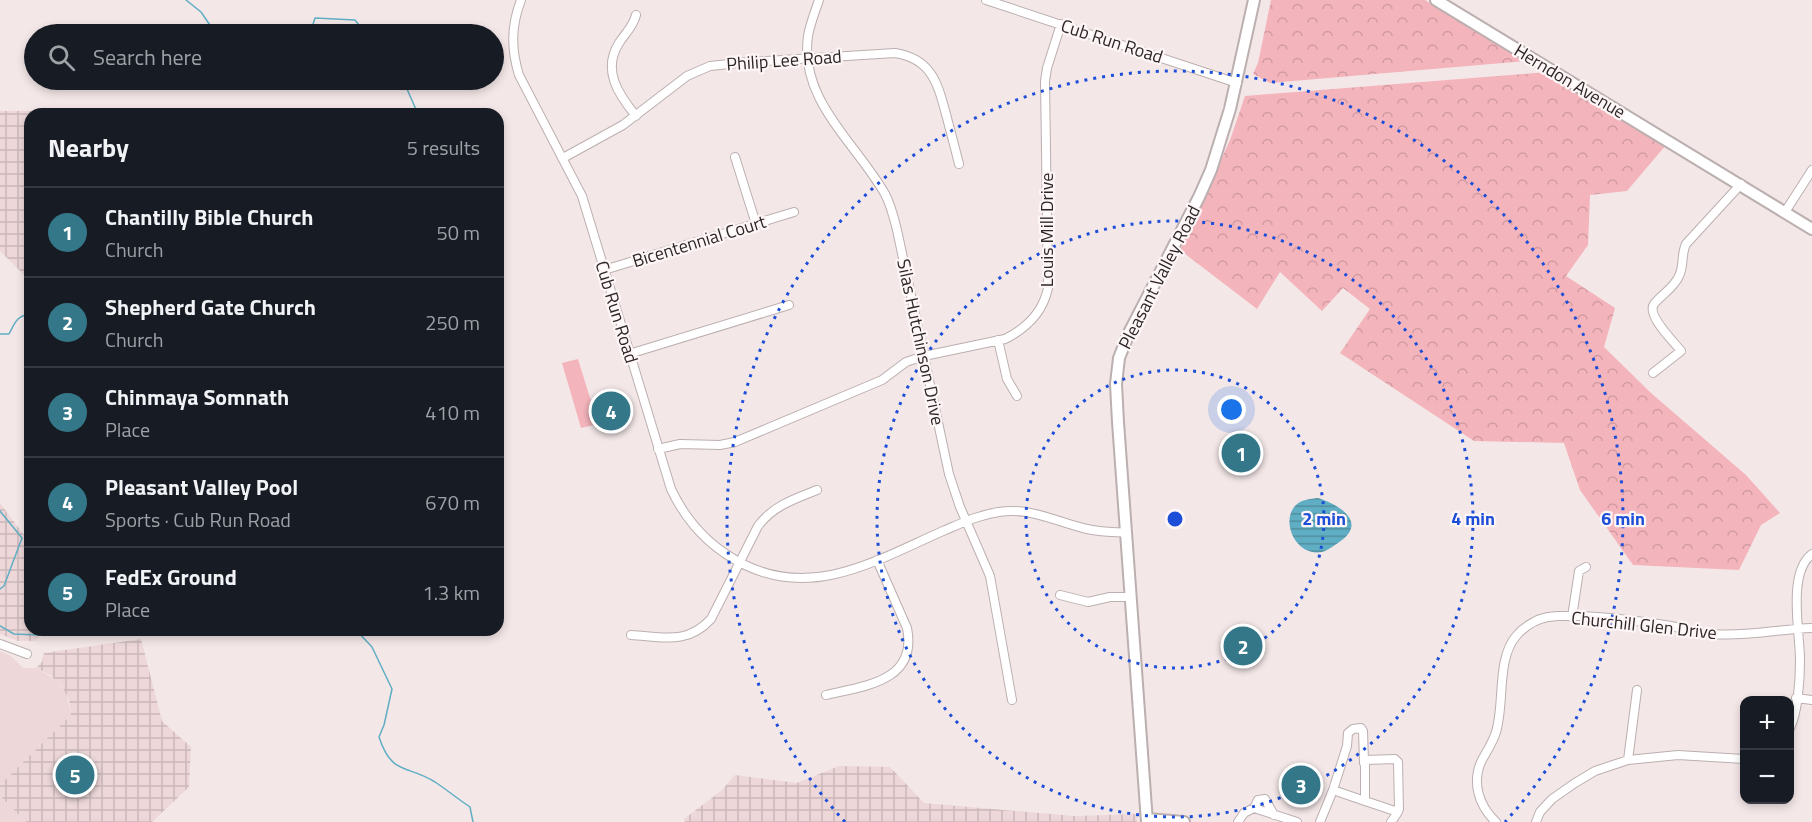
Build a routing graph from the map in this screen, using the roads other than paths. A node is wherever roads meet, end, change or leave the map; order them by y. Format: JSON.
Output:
{"nodes":[{"id":1,"x":521,"y":0,"type":"edge"},
{"id":2,"x":819,"y":0,"type":"edge"},
{"id":3,"x":986,"y":0,"type":"edge"},
{"id":4,"x":1254,"y":0,"type":"edge"},
{"id":5,"x":1436,"y":0,"type":"edge"},
{"id":6,"x":636,"y":15,"type":"dead end"},
{"id":7,"x":1061,"y":24,"type":"junction"},
{"id":8,"x":808,"y":58,"type":"junction"},
{"id":9,"x":1237,"y":83,"type":"junction"},
{"id":10,"x":636,"y":116,"type":"junction"},
{"id":11,"x":735,"y":157,"type":"dead end"},
{"id":12,"x":563,"y":158,"type":"junction"},
{"id":13,"x":958,"y":164,"type":"dead end"},
{"id":14,"x":1812,"y":170,"type":"edge"},
{"id":15,"x":1741,"y":184,"type":"junction"},
{"id":16,"x":794,"y":212,"type":"dead end"},
{"id":17,"x":1785,"y":212,"type":"junction"},
{"id":18,"x":756,"y":224,"type":"junction"},
{"id":19,"x":1812,"y":229,"type":"edge"},
{"id":20,"x":604,"y":270,"type":"junction"},
{"id":21,"x":789,"y":305,"type":"dead end"},
{"id":22,"x":998,"y":340,"type":"junction"},
{"id":23,"x":629,"y":354,"type":"junction"},
{"id":24,"x":924,"y":356,"type":"junction"},
{"id":25,"x":1653,"y":373,"type":"dead end"},
{"id":26,"x":1017,"y":396,"type":"dead end"},
{"id":27,"x":658,"y":449,"type":"junction"},
{"id":28,"x":817,"y":490,"type":"dead end"},
{"id":29,"x":966,"y":520,"type":"junction"},
{"id":30,"x":1127,"y":532,"type":"junction"},
{"id":31,"x":1812,"y":554,"type":"edge"},
{"id":32,"x":877,"y":560,"type":"junction"},
{"id":33,"x":740,"y":562,"type":"junction"},
{"id":34,"x":1586,"y":567,"type":"dead end"},
{"id":35,"x":1060,"y":595,"type":"dead end"},
{"id":36,"x":1131,"y":597,"type":"junction"},
{"id":37,"x":1572,"y":617,"type":"junction"},
{"id":38,"x":1798,"y":628,"type":"junction"},
{"id":39,"x":1812,"y":628,"type":"edge"},
{"id":40,"x":631,"y":635,"type":"dead end"},
{"id":41,"x":0,"y":644,"type":"edge"},
{"id":42,"x":27,"y":654,"type":"dead end"},
{"id":43,"x":1637,"y":690,"type":"dead end"},
{"id":44,"x":825,"y":695,"type":"dead end"},
{"id":45,"x":1796,"y":698,"type":"junction"},
{"id":46,"x":1012,"y":700,"type":"dead end"},
{"id":47,"x":1812,"y":700,"type":"edge"},
{"id":48,"x":1794,"y":719,"type":"edge"},
{"id":49,"x":1740,"y":759,"type":"edge"},
{"id":50,"x":1628,"y":760,"type":"junction"},
{"id":51,"x":1364,"y":763,"type":"junction"},
{"id":52,"x":1333,"y":790,"type":"junction"},
{"id":53,"x":1365,"y":801,"type":"junction"},
{"id":54,"x":1254,"y":808,"type":"junction"},
{"id":55,"x":1398,"y":812,"type":"junction"},
{"id":56,"x":1274,"y":815,"type":"junction"},
{"id":57,"x":1147,"y":820,"type":"edge"},
{"id":58,"x":1184,"y":822,"type":"edge"},
{"id":59,"x":1238,"y":822,"type":"edge"},
{"id":60,"x":1297,"y":822,"type":"edge"},
{"id":61,"x":1320,"y":822,"type":"edge"},
{"id":62,"x":1391,"y":822,"type":"edge"},
{"id":63,"x":1496,"y":822,"type":"edge"},
{"id":64,"x":1536,"y":822,"type":"edge"}],
"edges":[{"from":1,"to":12,"type":"street","name":"Cub Run Road"},
{"from":2,"to":8,"type":"street","name":"Silas Hutchinson Drive"},
{"from":3,"to":7,"type":"street","name":"Cub Run Road"},
{"from":4,"to":9,"type":"main road","name":"Pleasant Valley Road"},
{"from":5,"to":15,"type":"main road","name":"Herndon Avenue"},
{"from":6,"to":10,"type":"street"},
{"from":7,"to":9,"type":"street","name":"Cub Run Road"},
{"from":7,"to":22,"type":"street","name":"Louis Mill Drive"},
{"from":8,"to":10,"type":"street","name":"Philip Lee Road"},
{"from":8,"to":13,"type":"street","name":"Philip Lee Road"},
{"from":8,"to":24,"type":"street","name":"Silas Hutchinson Drive"},
{"from":9,"to":30,"type":"main road","name":"Pleasant Valley Road"},
{"from":10,"to":12,"type":"street","name":"Philip Lee Road"},
{"from":11,"to":18,"type":"street"},
{"from":12,"to":20,"type":"street","name":"Cub Run Road"},
{"from":14,"to":17,"type":"street"},
{"from":15,"to":17,"type":"main road","name":"Herndon Avenue"},
{"from":15,"to":25,"type":"street"},
{"from":16,"to":18,"type":"street","name":"Bicentennial Court"},
{"from":17,"to":19,"type":"main road","name":"Herndon Avenue"},
{"from":18,"to":20,"type":"street","name":"Bicentennial Court"},
{"from":20,"to":23,"type":"street","name":"Cub Run Road"},
{"from":21,"to":23,"type":"street"},
{"from":22,"to":24,"type":"street","name":"Louis Mill Drive"},
{"from":22,"to":26,"type":"street"},
{"from":23,"to":27,"type":"street","name":"Cub Run Road"},
{"from":24,"to":27,"type":"street","name":"Louis Mill Drive"},
{"from":24,"to":29,"type":"street","name":"Silas Hutchinson Drive"},
{"from":27,"to":33,"type":"street","name":"Cub Run Road"},
{"from":28,"to":33,"type":"street"},
{"from":29,"to":30,"type":"street","name":"Cub Run Road"},
{"from":29,"to":32,"type":"street","name":"Cub Run Road"},
{"from":29,"to":46,"type":"street","name":"Silas Hutchinson Drive"},
{"from":30,"to":36,"type":"main road","name":"Pleasant Valley Road"},
{"from":31,"to":38,"type":"street"},
{"from":32,"to":33,"type":"street","name":"Cub Run Road"},
{"from":32,"to":44,"type":"street"},
{"from":33,"to":40,"type":"street"},
{"from":34,"to":37,"type":"street"},
{"from":35,"to":36,"type":"street"},
{"from":36,"to":57,"type":"main road","name":"Pleasant Valley Road"},
{"from":37,"to":38,"type":"street","name":"Churchill Glen Drive"},
{"from":37,"to":63,"type":"street","name":"Churchill Glen Drive"},
{"from":38,"to":39,"type":"street","name":"Churchill Glen Drive"},
{"from":38,"to":45,"type":"street"},
{"from":41,"to":42,"type":"street"},
{"from":43,"to":50,"type":"street"},
{"from":45,"to":47,"type":"street"},
{"from":45,"to":48,"type":"street"},
{"from":49,"to":50,"type":"street"},
{"from":50,"to":64,"type":"street"},
{"from":51,"to":52,"type":"street"},
{"from":51,"to":53,"type":"street"},
{"from":51,"to":55,"type":"street"},
{"from":52,"to":53,"type":"street"},
{"from":52,"to":61,"type":"street"},
{"from":53,"to":55,"type":"street"},
{"from":54,"to":56,"type":"street"},
{"from":54,"to":56,"type":"street"},
{"from":54,"to":59,"type":"street"},
{"from":55,"to":62,"type":"street"},
{"from":56,"to":60,"type":"street"},
{"from":57,"to":58,"type":"main road"}]}
